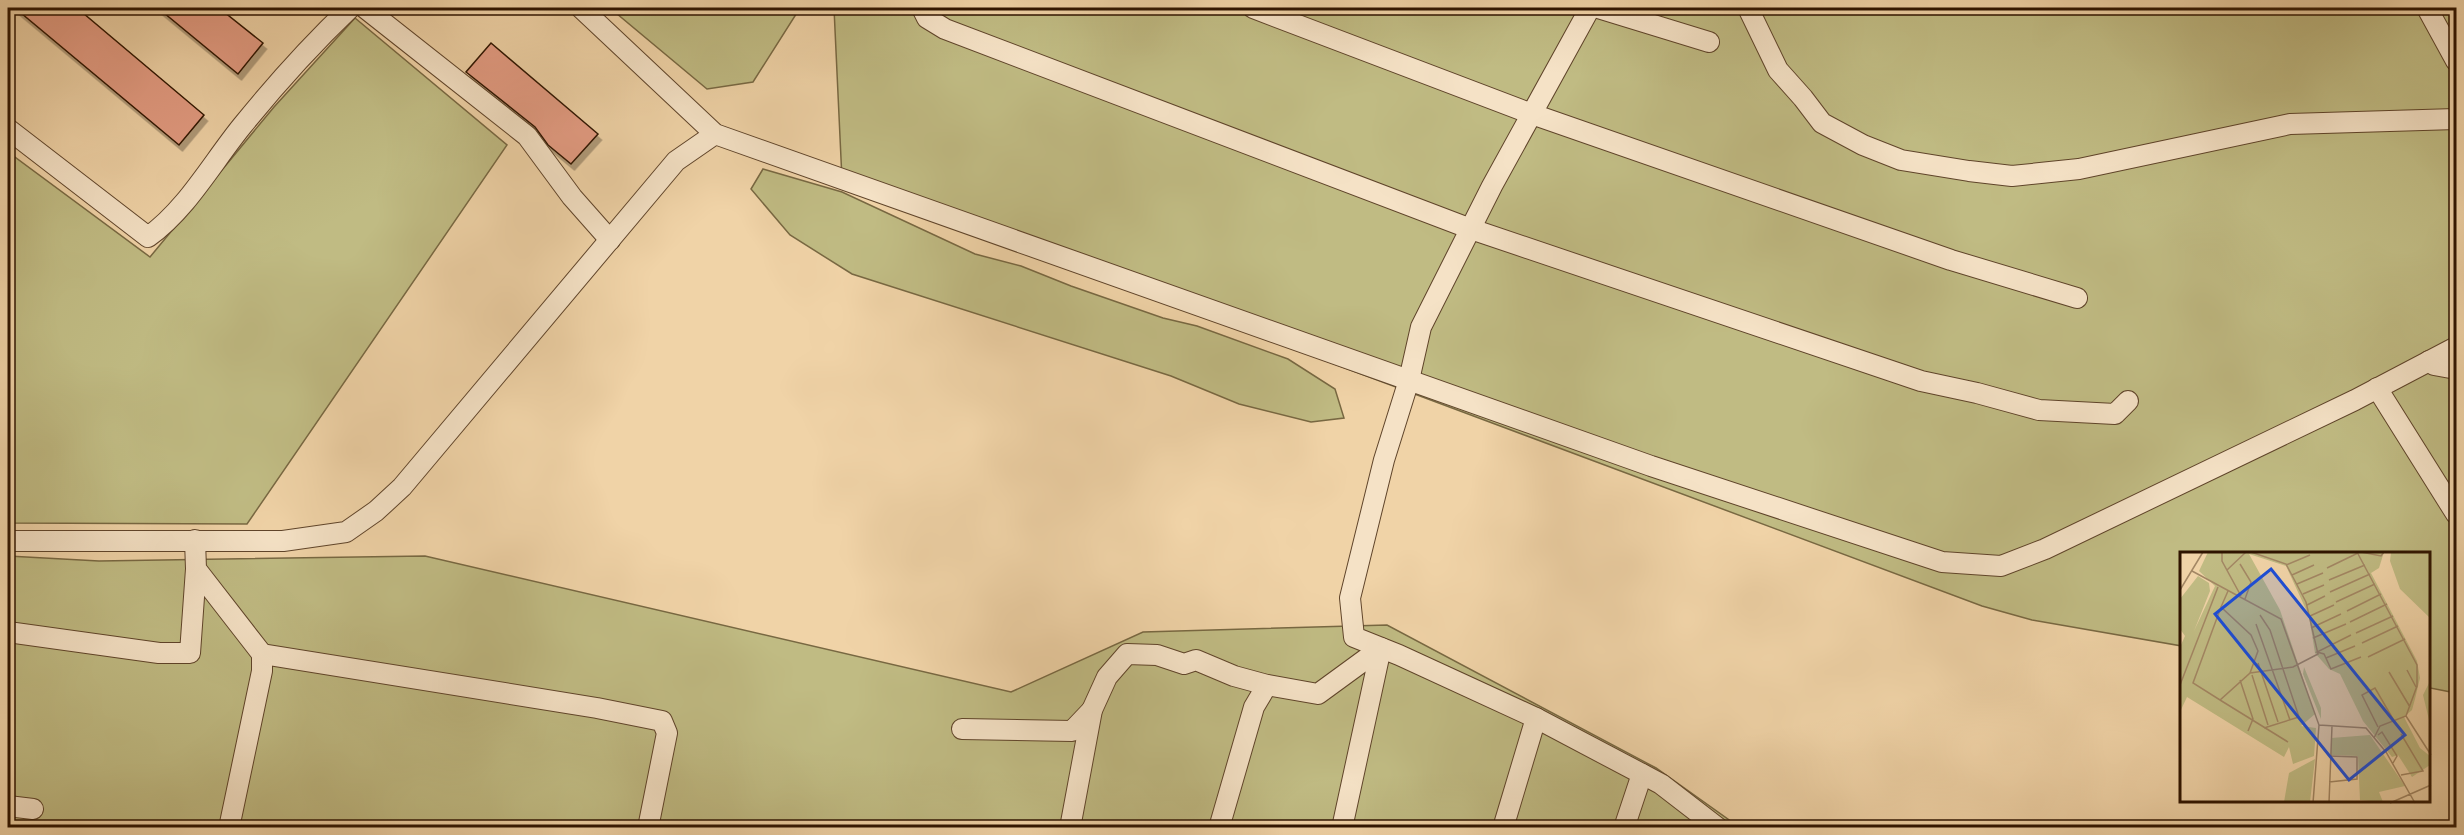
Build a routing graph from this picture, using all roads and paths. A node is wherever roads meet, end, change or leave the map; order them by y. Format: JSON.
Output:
{"nodes":[{"id":1,"x":350,"y":8,"type":"edge"},
{"id":2,"x":365,"y":8,"type":"edge"},
{"id":3,"x":581,"y":8,"type":"edge"},
{"id":4,"x":922,"y":8,"type":"edge"},
{"id":5,"x":1252,"y":8,"type":"edge"},
{"id":6,"x":1590,"y":8,"type":"edge"},
{"id":7,"x":1598,"y":8,"type":"edge"},
{"id":8,"x":1748,"y":8,"type":"edge"},
{"id":9,"x":2427,"y":8,"type":"edge"},
{"id":10,"x":1709,"y":42,"type":"dead end"},
{"id":11,"x":2457,"y":61,"type":"edge"},
{"id":12,"x":1532,"y":114,"type":"junction"},
{"id":13,"x":2457,"y":119,"type":"edge"},
{"id":14,"x":8,"y":129,"type":"edge"},
{"id":15,"x":715,"y":134,"type":"junction"},
{"id":16,"x":1471,"y":229,"type":"junction"},
{"id":17,"x":610,"y":240,"type":"junction"},
{"id":18,"x":2077,"y":298,"type":"dead end"},
{"id":19,"x":2457,"y":347,"type":"edge"},
{"id":20,"x":2429,"y":361,"type":"junction"},
{"id":21,"x":2457,"y":369,"type":"edge"},
{"id":22,"x":1409,"y":380,"type":"junction"},
{"id":23,"x":2377,"y":388,"type":"junction"},
{"id":24,"x":2128,"y":401,"type":"dead end"},
{"id":25,"x":2457,"y":514,"type":"edge"},
{"id":26,"x":195,"y":540,"type":"junction"},
{"id":27,"x":8,"y":541,"type":"edge"},
{"id":28,"x":196,"y":568,"type":"junction"},
{"id":29,"x":8,"y":632,"type":"edge"},
{"id":30,"x":1381,"y":648,"type":"junction"},
{"id":31,"x":262,"y":654,"type":"junction"},
{"id":32,"x":1267,"y":685,"type":"junction"},
{"id":33,"x":1092,"y":710,"type":"junction"},
{"id":34,"x":1536,"y":718,"type":"junction"},
{"id":35,"x":962,"y":729,"type":"dead end"},
{"id":36,"x":1642,"y":774,"type":"junction"},
{"id":37,"x":8,"y":806,"type":"edge"},
{"id":38,"x":33,"y":809,"type":"dead end"},
{"id":39,"x":229,"y":828,"type":"edge"},
{"id":40,"x":648,"y":828,"type":"edge"},
{"id":41,"x":1070,"y":828,"type":"edge"},
{"id":42,"x":1219,"y":828,"type":"edge"},
{"id":43,"x":1342,"y":828,"type":"edge"},
{"id":44,"x":1503,"y":828,"type":"edge"},
{"id":45,"x":1624,"y":828,"type":"edge"},
{"id":46,"x":1718,"y":828,"type":"edge"}],
"edges":[{"from":1,"to":14,"type":"street"},
{"from":2,"to":17,"type":"street"},
{"from":3,"to":15,"type":"street"},
{"from":4,"to":16,"type":"street"},
{"from":5,"to":12,"type":"street"},
{"from":6,"to":12,"type":"street"},
{"from":7,"to":10,"type":"street"},
{"from":8,"to":13,"type":"street"},
{"from":9,"to":11,"type":"street"},
{"from":12,"to":16,"type":"street"},
{"from":12,"to":18,"type":"street"},
{"from":15,"to":17,"type":"street"},
{"from":15,"to":22,"type":"street"},
{"from":16,"to":22,"type":"street"},
{"from":16,"to":24,"type":"street"},
{"from":17,"to":26,"type":"street"},
{"from":19,"to":20,"type":"street"},
{"from":20,"to":21,"type":"street"},
{"from":20,"to":23,"type":"street"},
{"from":22,"to":23,"type":"street"},
{"from":22,"to":30,"type":"street"},
{"from":23,"to":25,"type":"street"},
{"from":26,"to":27,"type":"street"},
{"from":26,"to":28,"type":"street"},
{"from":28,"to":29,"type":"street"},
{"from":28,"to":31,"type":"street"},
{"from":30,"to":32,"type":"street"},
{"from":30,"to":34,"type":"street"},
{"from":30,"to":43,"type":"street"},
{"from":31,"to":39,"type":"street"},
{"from":31,"to":40,"type":"street"},
{"from":32,"to":33,"type":"street"},
{"from":32,"to":42,"type":"street"},
{"from":33,"to":35,"type":"street"},
{"from":33,"to":41,"type":"street"},
{"from":34,"to":36,"type":"street"},
{"from":34,"to":44,"type":"street"},
{"from":36,"to":45,"type":"street"},
{"from":36,"to":46,"type":"street"},
{"from":37,"to":38,"type":"street"}]}
